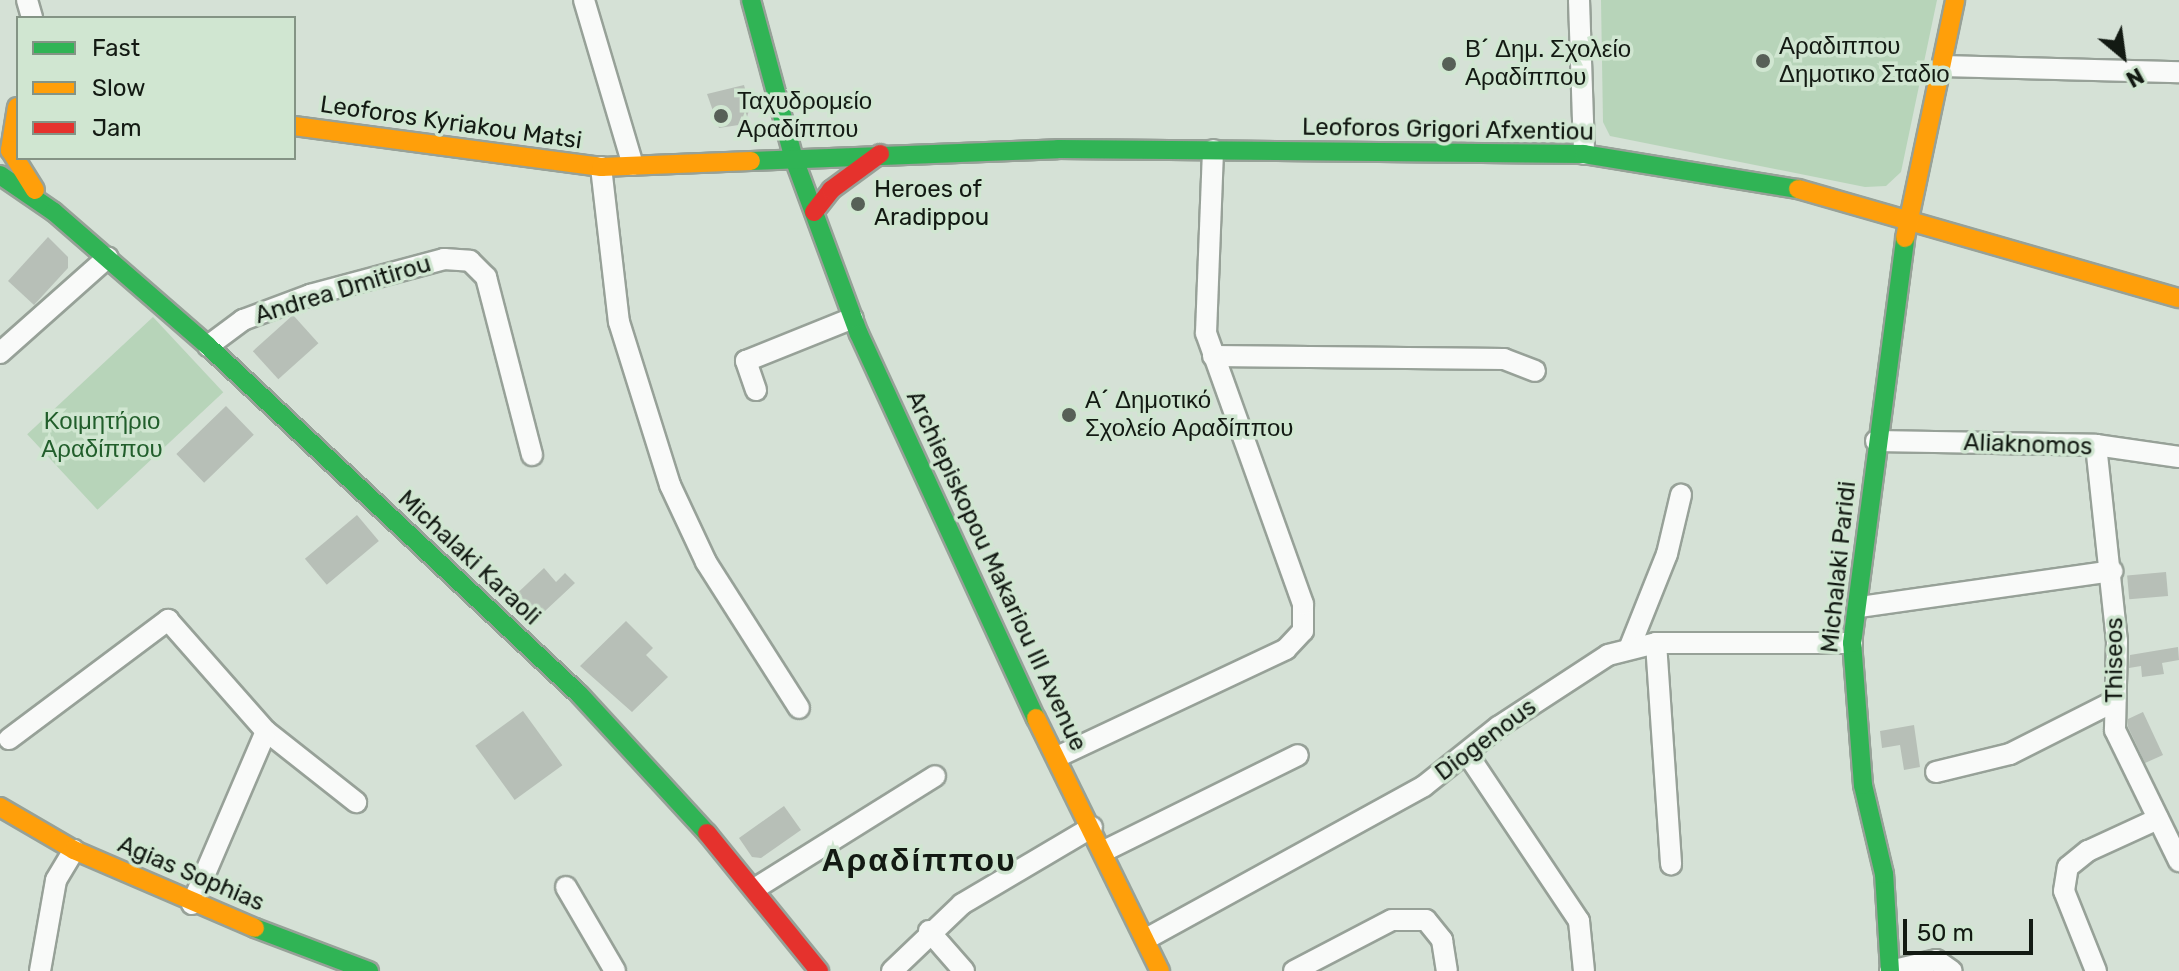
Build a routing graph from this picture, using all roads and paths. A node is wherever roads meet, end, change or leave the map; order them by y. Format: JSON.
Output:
{"nodes":[{"id":1,"x":584,"y":0,"type":"edge"},
{"id":2,"x":751,"y":0,"type":"edge"},
{"id":3,"x":1579,"y":0,"type":"edge"},
{"id":4,"x":1955,"y":0,"type":"edge"},
{"id":5,"x":1943,"y":66,"type":"junction"},
{"id":6,"x":2179,"y":72,"type":"edge"},
{"id":7,"x":16,"y":118,"type":"edge"},
{"id":8,"x":296,"y":126,"type":"edge"},
{"id":9,"x":1213,"y":150,"type":"junction"},
{"id":10,"x":880,"y":154,"type":"junction"},
{"id":11,"x":1584,"y":154,"type":"junction"},
{"id":12,"x":793,"y":156,"type":"junction"},
{"id":13,"x":16,"y":158,"type":"edge"},
{"id":14,"x":17,"y":160,"type":"edge"},
{"id":15,"x":633,"y":165,"type":"junction"},
{"id":16,"x":601,"y":167,"type":"junction"},
{"id":17,"x":0,"y":175,"type":"edge"},
{"id":18,"x":54,"y":212,"type":"junction"},
{"id":19,"x":814,"y":212,"type":"junction"},
{"id":20,"x":1908,"y":215,"type":"junction"},
{"id":21,"x":108,"y":257,"type":"junction"},
{"id":22,"x":2179,"y":298,"type":"edge"},
{"id":23,"x":853,"y":318,"type":"junction"},
{"id":24,"x":208,"y":346,"type":"junction"},
{"id":25,"x":0,"y":353,"type":"edge"},
{"id":26,"x":1213,"y":356,"type":"junction"},
{"id":27,"x":1535,"y":371,"type":"dead end"},
{"id":28,"x":756,"y":390,"type":"dead end"},
{"id":29,"x":1876,"y":441,"type":"junction"},
{"id":30,"x":2096,"y":445,"type":"junction"},
{"id":31,"x":532,"y":455,"type":"dead end"},
{"id":32,"x":2179,"y":457,"type":"edge"},
{"id":33,"x":1681,"y":495,"type":"dead end"},
{"id":34,"x":2112,"y":571,"type":"junction"},
{"id":35,"x":1860,"y":607,"type":"junction"},
{"id":36,"x":1656,"y":643,"type":"junction"},
{"id":37,"x":1852,"y":643,"type":"junction"},
{"id":38,"x":1629,"y":649,"type":"junction"},
{"id":39,"x":2115,"y":701,"type":"junction"},
{"id":40,"x":799,"y":708,"type":"dead end"},
{"id":41,"x":266,"y":731,"type":"junction"},
{"id":42,"x":9,"y":739,"type":"dead end"},
{"id":43,"x":1298,"y":755,"type":"dead end"},
{"id":44,"x":1468,"y":755,"type":"junction"},
{"id":45,"x":1057,"y":757,"type":"junction"},
{"id":46,"x":1936,"y":772,"type":"dead end"},
{"id":47,"x":935,"y":776,"type":"dead end"},
{"id":48,"x":356,"y":802,"type":"dead end"},
{"id":49,"x":0,"y":807,"type":"edge"},
{"id":50,"x":2158,"y":819,"type":"junction"},
{"id":51,"x":1092,"y":827,"type":"junction"},
{"id":52,"x":74,"y":850,"type":"junction"},
{"id":53,"x":1104,"y":851,"type":"junction"},
{"id":54,"x":2179,"y":861,"type":"edge"},
{"id":55,"x":1671,"y":864,"type":"dead end"},
{"id":56,"x":566,"y":887,"type":"dead end"},
{"id":57,"x":756,"y":888,"type":"junction"},
{"id":58,"x":192,"y":904,"type":"junction"},
{"id":59,"x":929,"y":931,"type":"junction"},
{"id":60,"x":1146,"y":939,"type":"junction"},
{"id":61,"x":40,"y":971,"type":"edge"},
{"id":62,"x":369,"y":971,"type":"edge"},
{"id":63,"x":615,"y":971,"type":"edge"},
{"id":64,"x":819,"y":971,"type":"edge"},
{"id":65,"x":892,"y":971,"type":"edge"},
{"id":66,"x":964,"y":971,"type":"edge"},
{"id":67,"x":1160,"y":971,"type":"edge"},
{"id":68,"x":1294,"y":971,"type":"edge"},
{"id":69,"x":1447,"y":971,"type":"edge"},
{"id":70,"x":1584,"y":971,"type":"edge"},
{"id":71,"x":1890,"y":971,"type":"edge"},
{"id":72,"x":1952,"y":971,"type":"edge"},
{"id":73,"x":2096,"y":971,"type":"edge"}],
"edges":[{"from":1,"to":15,"type":"street"},
{"from":2,"to":12,"type":"main road","name":"Archiepiskopou Makariou III Avenue"},
{"from":3,"to":11,"type":"street"},
{"from":4,"to":5,"type":"main road","name":"Michalaki Paridi"},
{"from":5,"to":6,"type":"street"},
{"from":5,"to":20,"type":"main road","name":"Michalaki Paridi"},
{"from":7,"to":13,"type":"main road","name":"Michalaki Karaoli"},
{"from":8,"to":16,"type":"main road","name":"Leoforos Kyriakou Matsi"},
{"from":9,"to":10,"type":"main road","name":"Leoforos Grigori Afxentiou"},
{"from":9,"to":11,"type":"main road","name":"Leoforos Grigori Afxentiou"},
{"from":9,"to":26,"type":"street"},
{"from":10,"to":12,"type":"main road","name":"Leoforos Grigori Afxentiou"},
{"from":10,"to":19,"type":"main road"},
{"from":11,"to":20,"type":"main road","name":"Leoforos Grigori Afxentiou"},
{"from":12,"to":15,"type":"main road","name":"Leoforos Kyriakou Matsi"},
{"from":12,"to":19,"type":"main road","name":"Archiepiskopou Makariou III Avenue"},
{"from":14,"to":18,"type":"main road","name":"Michalaki Karaoli"},
{"from":15,"to":16,"type":"main road","name":"Leoforos Kyriakou Matsi"},
{"from":16,"to":40,"type":"street"},
{"from":17,"to":18,"type":"main road","name":"Michalaki Karaoli"},
{"from":18,"to":21,"type":"main road","name":"Michalaki Karaoli"},
{"from":19,"to":23,"type":"main road","name":"Archiepiskopou Makariou III Avenue"},
{"from":20,"to":22,"type":"main road","name":"Leoforos Grigori Afxentiou"},
{"from":20,"to":29,"type":"main road","name":"Michalaki Paridi"},
{"from":21,"to":24,"type":"main road","name":"Michalaki Karaoli"},
{"from":21,"to":25,"type":"street"},
{"from":23,"to":28,"type":"street"},
{"from":23,"to":45,"type":"main road","name":"Archiepiskopou Makariou III Avenue"},
{"from":24,"to":31,"type":"street","name":"Andrea Dmitirou"},
{"from":24,"to":57,"type":"main road","name":"Michalaki Karaoli"},
{"from":26,"to":27,"type":"street"},
{"from":26,"to":45,"type":"street"},
{"from":29,"to":30,"type":"street","name":"Aliaknomos"},
{"from":29,"to":35,"type":"main road","name":"Michalaki Paridi"},
{"from":30,"to":32,"type":"street","name":"Aliaknomos"},
{"from":30,"to":34,"type":"street","name":"Thiseos"},
{"from":33,"to":38,"type":"street"},
{"from":34,"to":35,"type":"street"},
{"from":34,"to":39,"type":"street","name":"Thiseos"},
{"from":35,"to":37,"type":"main road","name":"Michalaki Paridi"},
{"from":36,"to":37,"type":"street","name":"Diogenous"},
{"from":36,"to":38,"type":"street","name":"Diogenous"},
{"from":36,"to":55,"type":"street"},
{"from":37,"to":71,"type":"main road","name":"Michalaki Paridi"},
{"from":38,"to":44,"type":"street","name":"Diogenous"},
{"from":39,"to":46,"type":"street"},
{"from":39,"to":50,"type":"street","name":"Thiseos"},
{"from":41,"to":42,"type":"street"},
{"from":41,"to":48,"type":"street"},
{"from":41,"to":58,"type":"street"},
{"from":43,"to":53,"type":"street"},
{"from":44,"to":60,"type":"street","name":"Diogenous"},
{"from":44,"to":70,"type":"street"},
{"from":45,"to":51,"type":"main road","name":"Archiepiskopou Makariou III Avenue"},
{"from":47,"to":57,"type":"street"},
{"from":49,"to":52,"type":"main road","name":"Agias Sophias"},
{"from":50,"to":54,"type":"street","name":"Thiseos"},
{"from":50,"to":73,"type":"street"},
{"from":51,"to":53,"type":"main road","name":"Archiepiskopou Makariou III Avenue"},
{"from":51,"to":59,"type":"street"},
{"from":52,"to":58,"type":"main road","name":"Agias Sophias"},
{"from":52,"to":61,"type":"street"},
{"from":53,"to":60,"type":"main road","name":"Archiepiskopou Makariou III Avenue"},
{"from":56,"to":63,"type":"street"},
{"from":57,"to":64,"type":"main road","name":"Michalaki Karaoli"},
{"from":58,"to":62,"type":"main road","name":"Agias Sophias"},
{"from":59,"to":65,"type":"street"},
{"from":59,"to":66,"type":"street"},
{"from":60,"to":67,"type":"main road","name":"Archiepiskopou Makariou III Avenue"},
{"from":68,"to":69,"type":"street"},
{"from":71,"to":72,"type":"street"}]}
